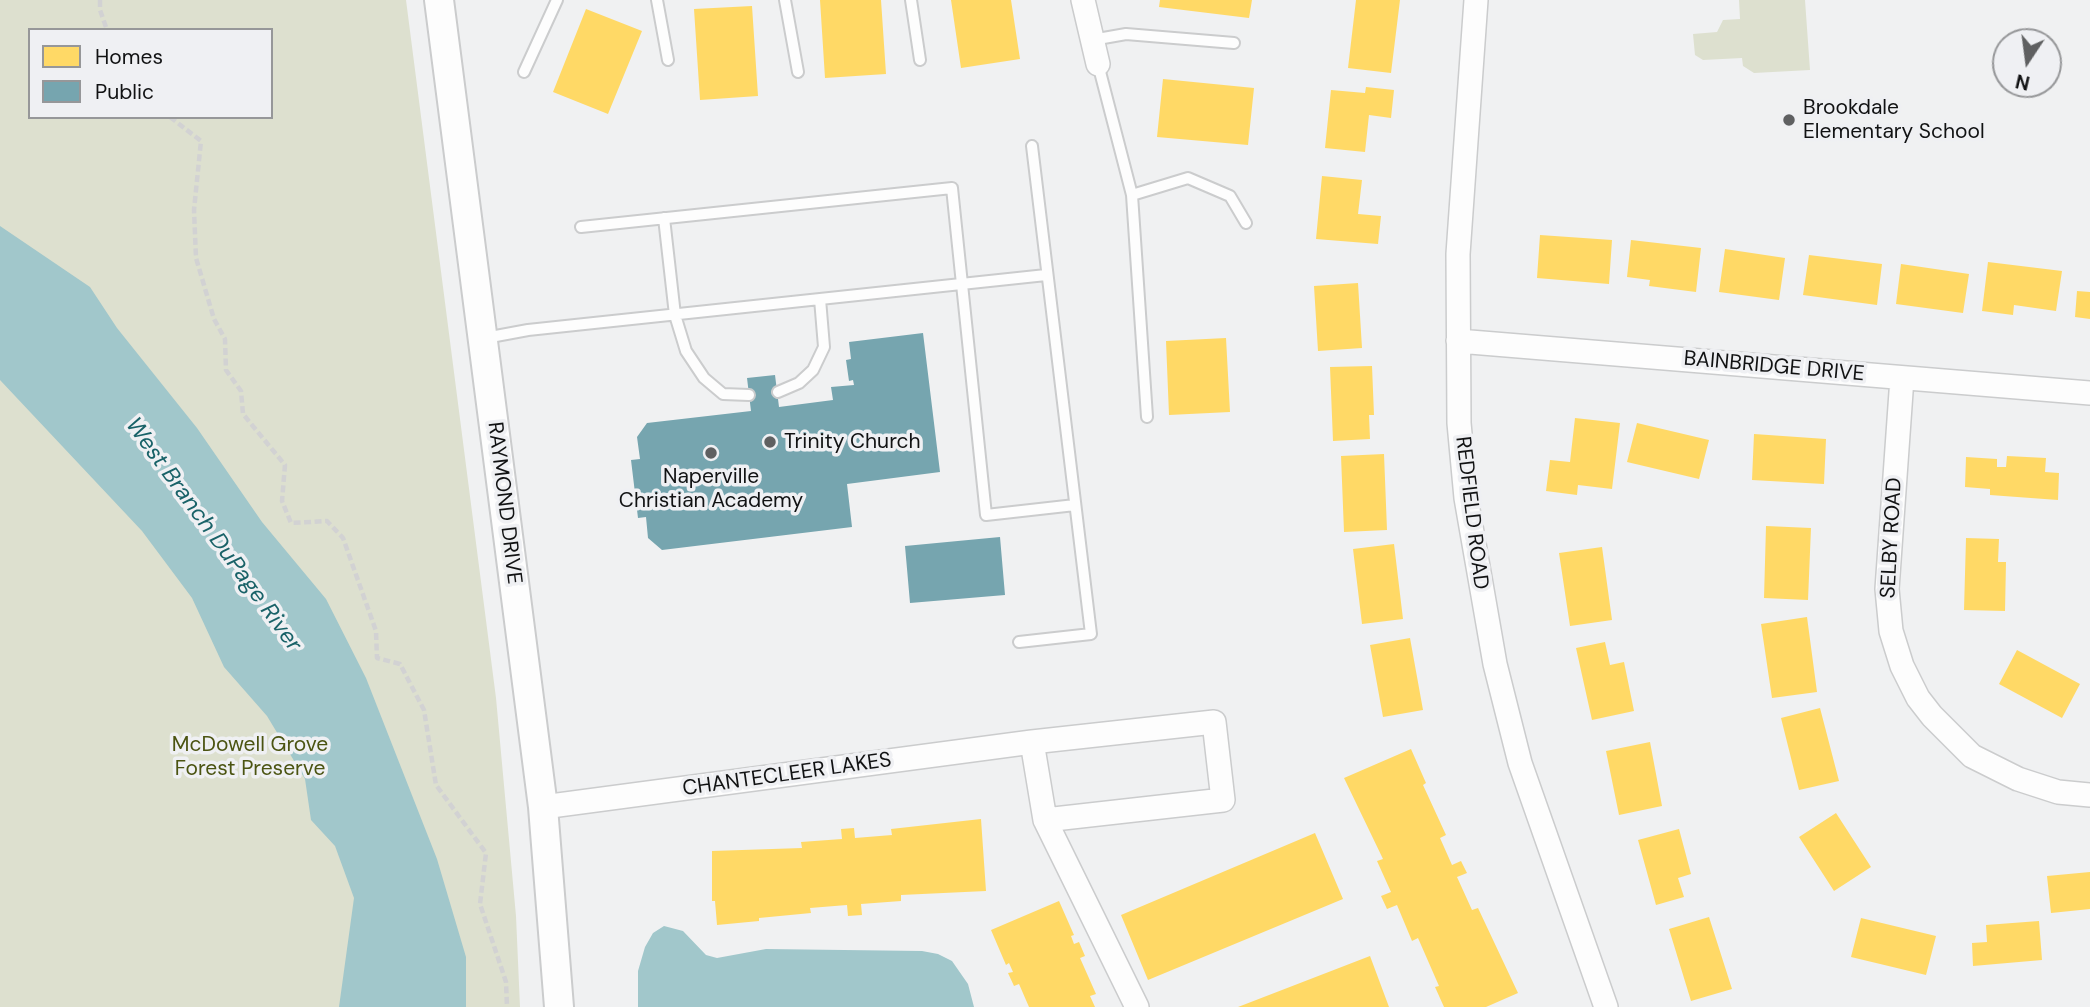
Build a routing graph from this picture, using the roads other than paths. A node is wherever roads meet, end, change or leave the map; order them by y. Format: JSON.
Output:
{"nodes":[{"id":1,"x":439,"y":0,"type":"edge"},
{"id":2,"x":557,"y":0,"type":"edge"},
{"id":3,"x":657,"y":0,"type":"edge"},
{"id":4,"x":785,"y":0,"type":"edge"},
{"id":5,"x":911,"y":0,"type":"edge"},
{"id":6,"x":1083,"y":0,"type":"edge"},
{"id":7,"x":1476,"y":0,"type":"edge"},
{"id":8,"x":1092,"y":40,"type":"junction"},
{"id":9,"x":1234,"y":43,"type":"dead end"},
{"id":10,"x":668,"y":60,"type":"dead end"},
{"id":11,"x":920,"y":60,"type":"dead end"},
{"id":12,"x":1098,"y":64,"type":"joint"},
{"id":13,"x":524,"y":72,"type":"dead end"},
{"id":14,"x":798,"y":72,"type":"dead end"},
{"id":15,"x":1032,"y":146,"type":"dead end"},
{"id":16,"x":1132,"y":195,"type":"junction"},
{"id":17,"x":664,"y":218,"type":"junction"},
{"id":18,"x":1246,"y":223,"type":"dead end"},
{"id":19,"x":581,"y":228,"type":"dead end"},
{"id":20,"x":1046,"y":275,"type":"junction"},
{"id":21,"x":961,"y":284,"type":"junction"},
{"id":22,"x":820,"y":299,"type":"junction"},
{"id":23,"x":675,"y":315,"type":"junction"},
{"id":24,"x":483,"y":338,"type":"junction"},
{"id":25,"x":1458,"y":341,"type":"junction"},
{"id":26,"x":1902,"y":378,"type":"junction"},
{"id":27,"x":778,"y":392,"type":"dead end"},
{"id":28,"x":2090,"y":393,"type":"edge"},
{"id":29,"x":749,"y":396,"type":"dead end"},
{"id":30,"x":1147,"y":417,"type":"dead end"},
{"id":31,"x":1075,"y":505,"type":"junction"},
{"id":32,"x":1019,"y":642,"type":"dead end"},
{"id":33,"x":1032,"y":742,"type":"junction"},
{"id":34,"x":2090,"y":795,"type":"edge"},
{"id":35,"x":543,"y":807,"type":"junction"},
{"id":36,"x":1045,"y":820,"type":"junction"},
{"id":37,"x":559,"y":1007,"type":"edge"},
{"id":38,"x":1137,"y":1007,"type":"edge"},
{"id":39,"x":1606,"y":1007,"type":"edge"}],
"edges":[{"from":1,"to":24,"type":"street","name":"RAYMOND DRIVE"},
{"from":2,"to":13,"type":"lane"},
{"from":3,"to":10,"type":"lane"},
{"from":4,"to":14,"type":"lane"},
{"from":5,"to":11,"type":"lane"},
{"from":6,"to":8,"type":"street"},
{"from":7,"to":25,"type":"street","name":"REDFIELD ROAD"},
{"from":8,"to":9,"type":"lane"},
{"from":8,"to":12,"type":"street"},
{"from":12,"to":16,"type":"lane"},
{"from":15,"to":20,"type":"lane"},
{"from":16,"to":18,"type":"lane"},
{"from":16,"to":30,"type":"lane"},
{"from":17,"to":19,"type":"lane"},
{"from":17,"to":21,"type":"lane"},
{"from":17,"to":23,"type":"lane"},
{"from":20,"to":21,"type":"lane"},
{"from":20,"to":31,"type":"lane"},
{"from":21,"to":22,"type":"lane"},
{"from":21,"to":31,"type":"lane"},
{"from":22,"to":23,"type":"lane"},
{"from":22,"to":27,"type":"lane"},
{"from":23,"to":24,"type":"lane"},
{"from":23,"to":29,"type":"lane"},
{"from":24,"to":35,"type":"street","name":"RAYMOND DRIVE"},
{"from":25,"to":26,"type":"street","name":"BAINBRIDGE DRIVE"},
{"from":25,"to":39,"type":"street","name":"REDFIELD ROAD"},
{"from":26,"to":28,"type":"street","name":"BAINBRIDGE DRIVE"},
{"from":26,"to":34,"type":"street","name":"SELBY ROAD"},
{"from":31,"to":32,"type":"lane"},
{"from":33,"to":35,"type":"street","name":"CHANTECLEER LAKES"},
{"from":33,"to":36,"type":"street"},
{"from":33,"to":36,"type":"street","name":"CHANTECLEER LAKES"},
{"from":35,"to":37,"type":"street","name":"RAYMOND DRIVE"},
{"from":36,"to":38,"type":"street"}]}
